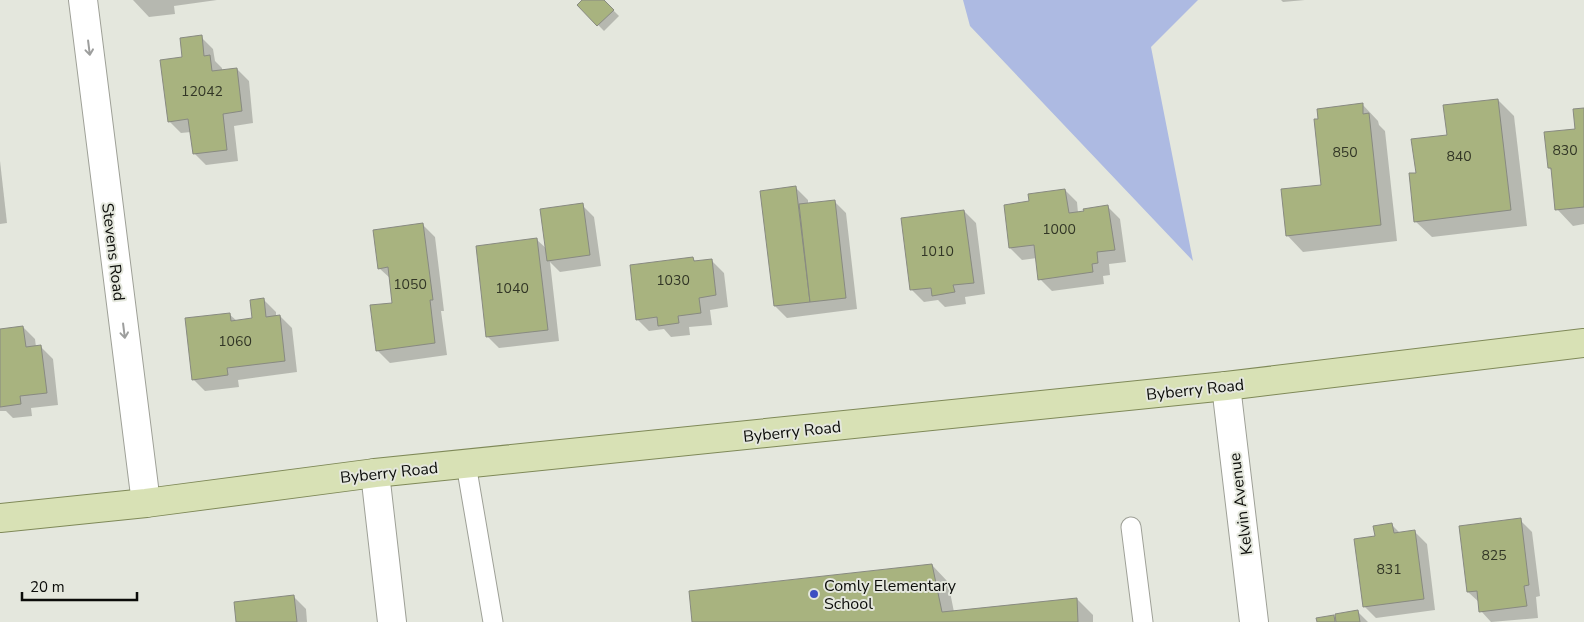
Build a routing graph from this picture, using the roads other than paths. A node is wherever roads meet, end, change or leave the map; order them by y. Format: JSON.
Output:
{"nodes":[{"id":1,"x":83,"y":0,"type":"edge"},
{"id":2,"x":1584,"y":343,"type":"edge"},
{"id":3,"x":1226,"y":386,"type":"junction"},
{"id":4,"x":466,"y":464,"type":"junction"},
{"id":5,"x":375,"y":473,"type":"junction"},
{"id":6,"x":146,"y":503,"type":"junction"},
{"id":7,"x":0,"y":518,"type":"edge"},
{"id":8,"x":1131,"y":527,"type":"dead end"},
{"id":9,"x":392,"y":622,"type":"edge"},
{"id":10,"x":493,"y":622,"type":"edge"},
{"id":11,"x":1143,"y":622,"type":"edge"},
{"id":12,"x":1254,"y":622,"type":"edge"}],
"edges":[{"from":1,"to":6,"type":"street","name":"Stevens Road","one_way":true},
{"from":2,"to":3,"type":"main road","name":"Byberry Road"},
{"from":3,"to":4,"type":"main road","name":"Byberry Road"},
{"from":3,"to":12,"type":"street","name":"Kelvin Avenue"},
{"from":4,"to":5,"type":"main road","name":"Byberry Road"},
{"from":4,"to":10,"type":"lane"},
{"from":5,"to":6,"type":"main road","name":"Byberry Road"},
{"from":5,"to":9,"type":"street"},
{"from":6,"to":7,"type":"main road","name":"Byberry Road"},
{"from":8,"to":11,"type":"lane"}]}
